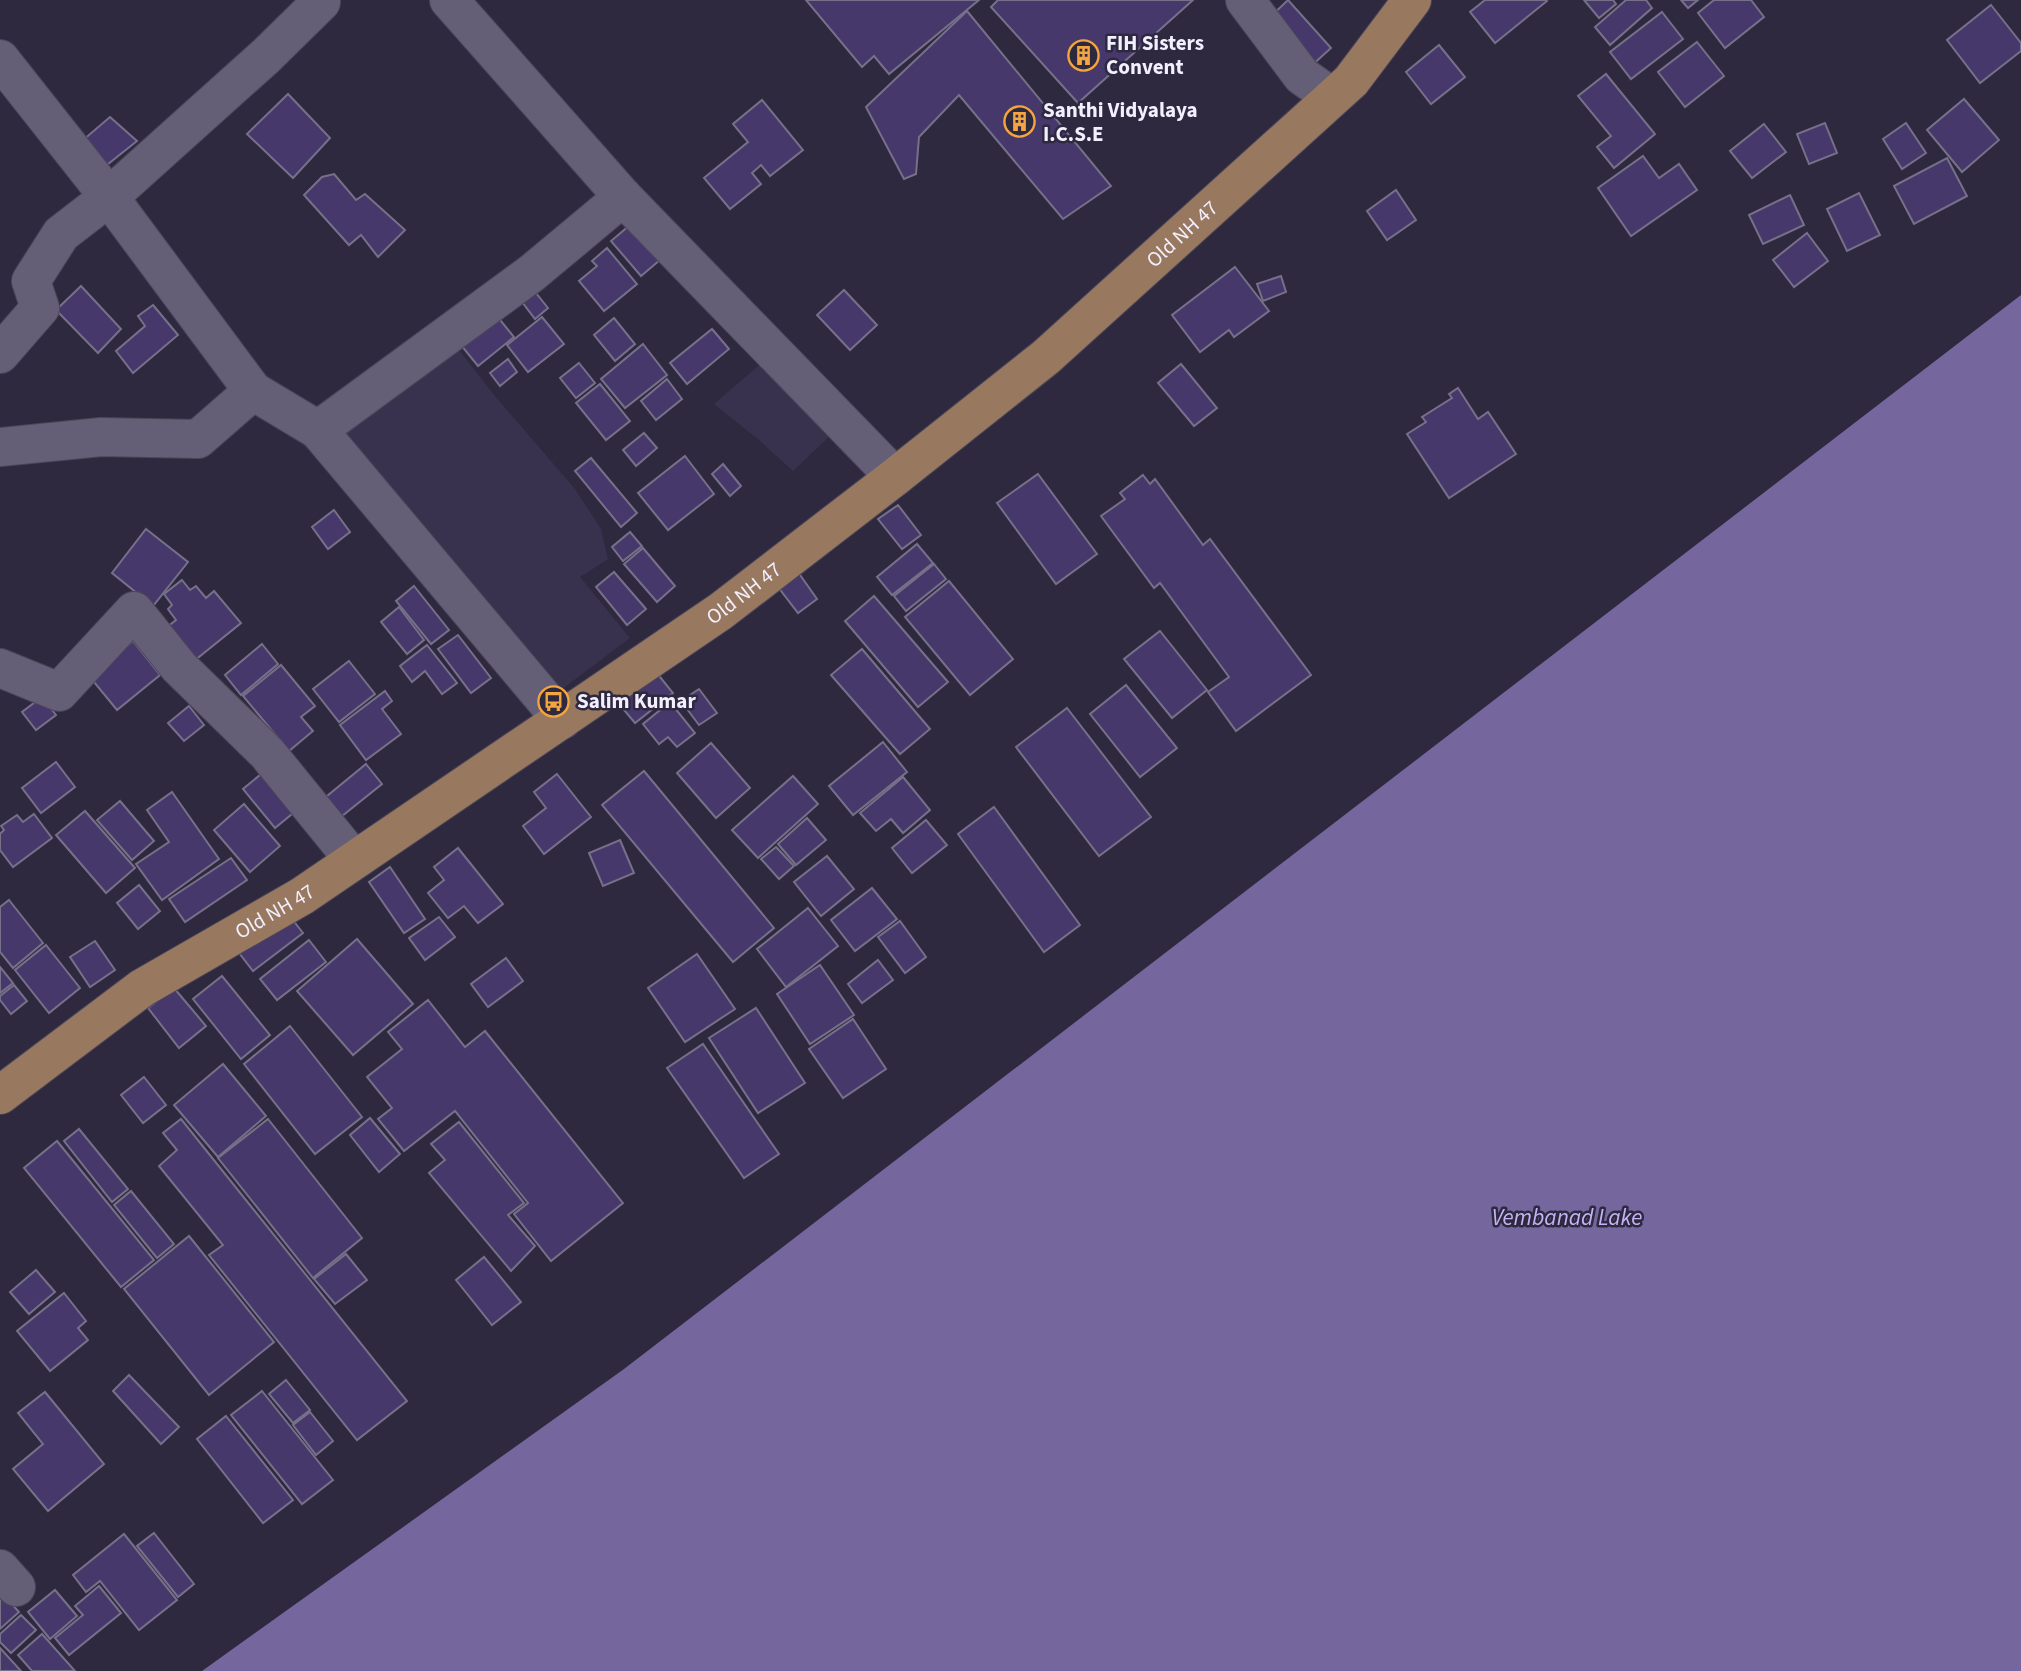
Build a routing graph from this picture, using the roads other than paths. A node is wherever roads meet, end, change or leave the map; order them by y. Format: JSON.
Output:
{"nodes":[{"id":1,"x":320,"y":0,"type":"edge"},
{"id":2,"x":449,"y":0,"type":"edge"},
{"id":3,"x":1245,"y":0,"type":"edge"},
{"id":4,"x":1412,"y":0,"type":"edge"},
{"id":5,"x":0,"y":59,"type":"edge"},
{"id":6,"x":1332,"y":97,"type":"junction"},
{"id":7,"x":109,"y":197,"type":"junction"},
{"id":8,"x":623,"y":197,"type":"junction"},
{"id":9,"x":0,"y":354,"type":"edge"},
{"id":10,"x":253,"y":391,"type":"junction"},
{"id":11,"x":318,"y":430,"type":"junction"},
{"id":12,"x":0,"y":447,"type":"edge"},
{"id":13,"x":895,"y":477,"type":"junction"},
{"id":14,"x":0,"y":668,"type":"edge"},
{"id":15,"x":562,"y":720,"type":"junction"},
{"id":16,"x":354,"y":860,"type":"junction"},
{"id":17,"x":0,"y":1095,"type":"edge"}],
"edges":[{"from":1,"to":7,"type":"street"},
{"from":2,"to":8,"type":"street"},
{"from":3,"to":6,"type":"street"},
{"from":4,"to":6,"type":"main road","name":"Old NH 47"},
{"from":5,"to":7,"type":"street"},
{"from":6,"to":13,"type":"main road","name":"Old NH 47"},
{"from":7,"to":9,"type":"street"},
{"from":7,"to":10,"type":"street"},
{"from":8,"to":11,"type":"street"},
{"from":8,"to":13,"type":"street"},
{"from":10,"to":11,"type":"street"},
{"from":10,"to":12,"type":"street"},
{"from":11,"to":15,"type":"street"},
{"from":13,"to":15,"type":"main road","name":"Old NH 47"},
{"from":14,"to":16,"type":"street"},
{"from":15,"to":16,"type":"main road","name":"Old NH 47"},
{"from":16,"to":17,"type":"main road","name":"Old NH 47"}]}
